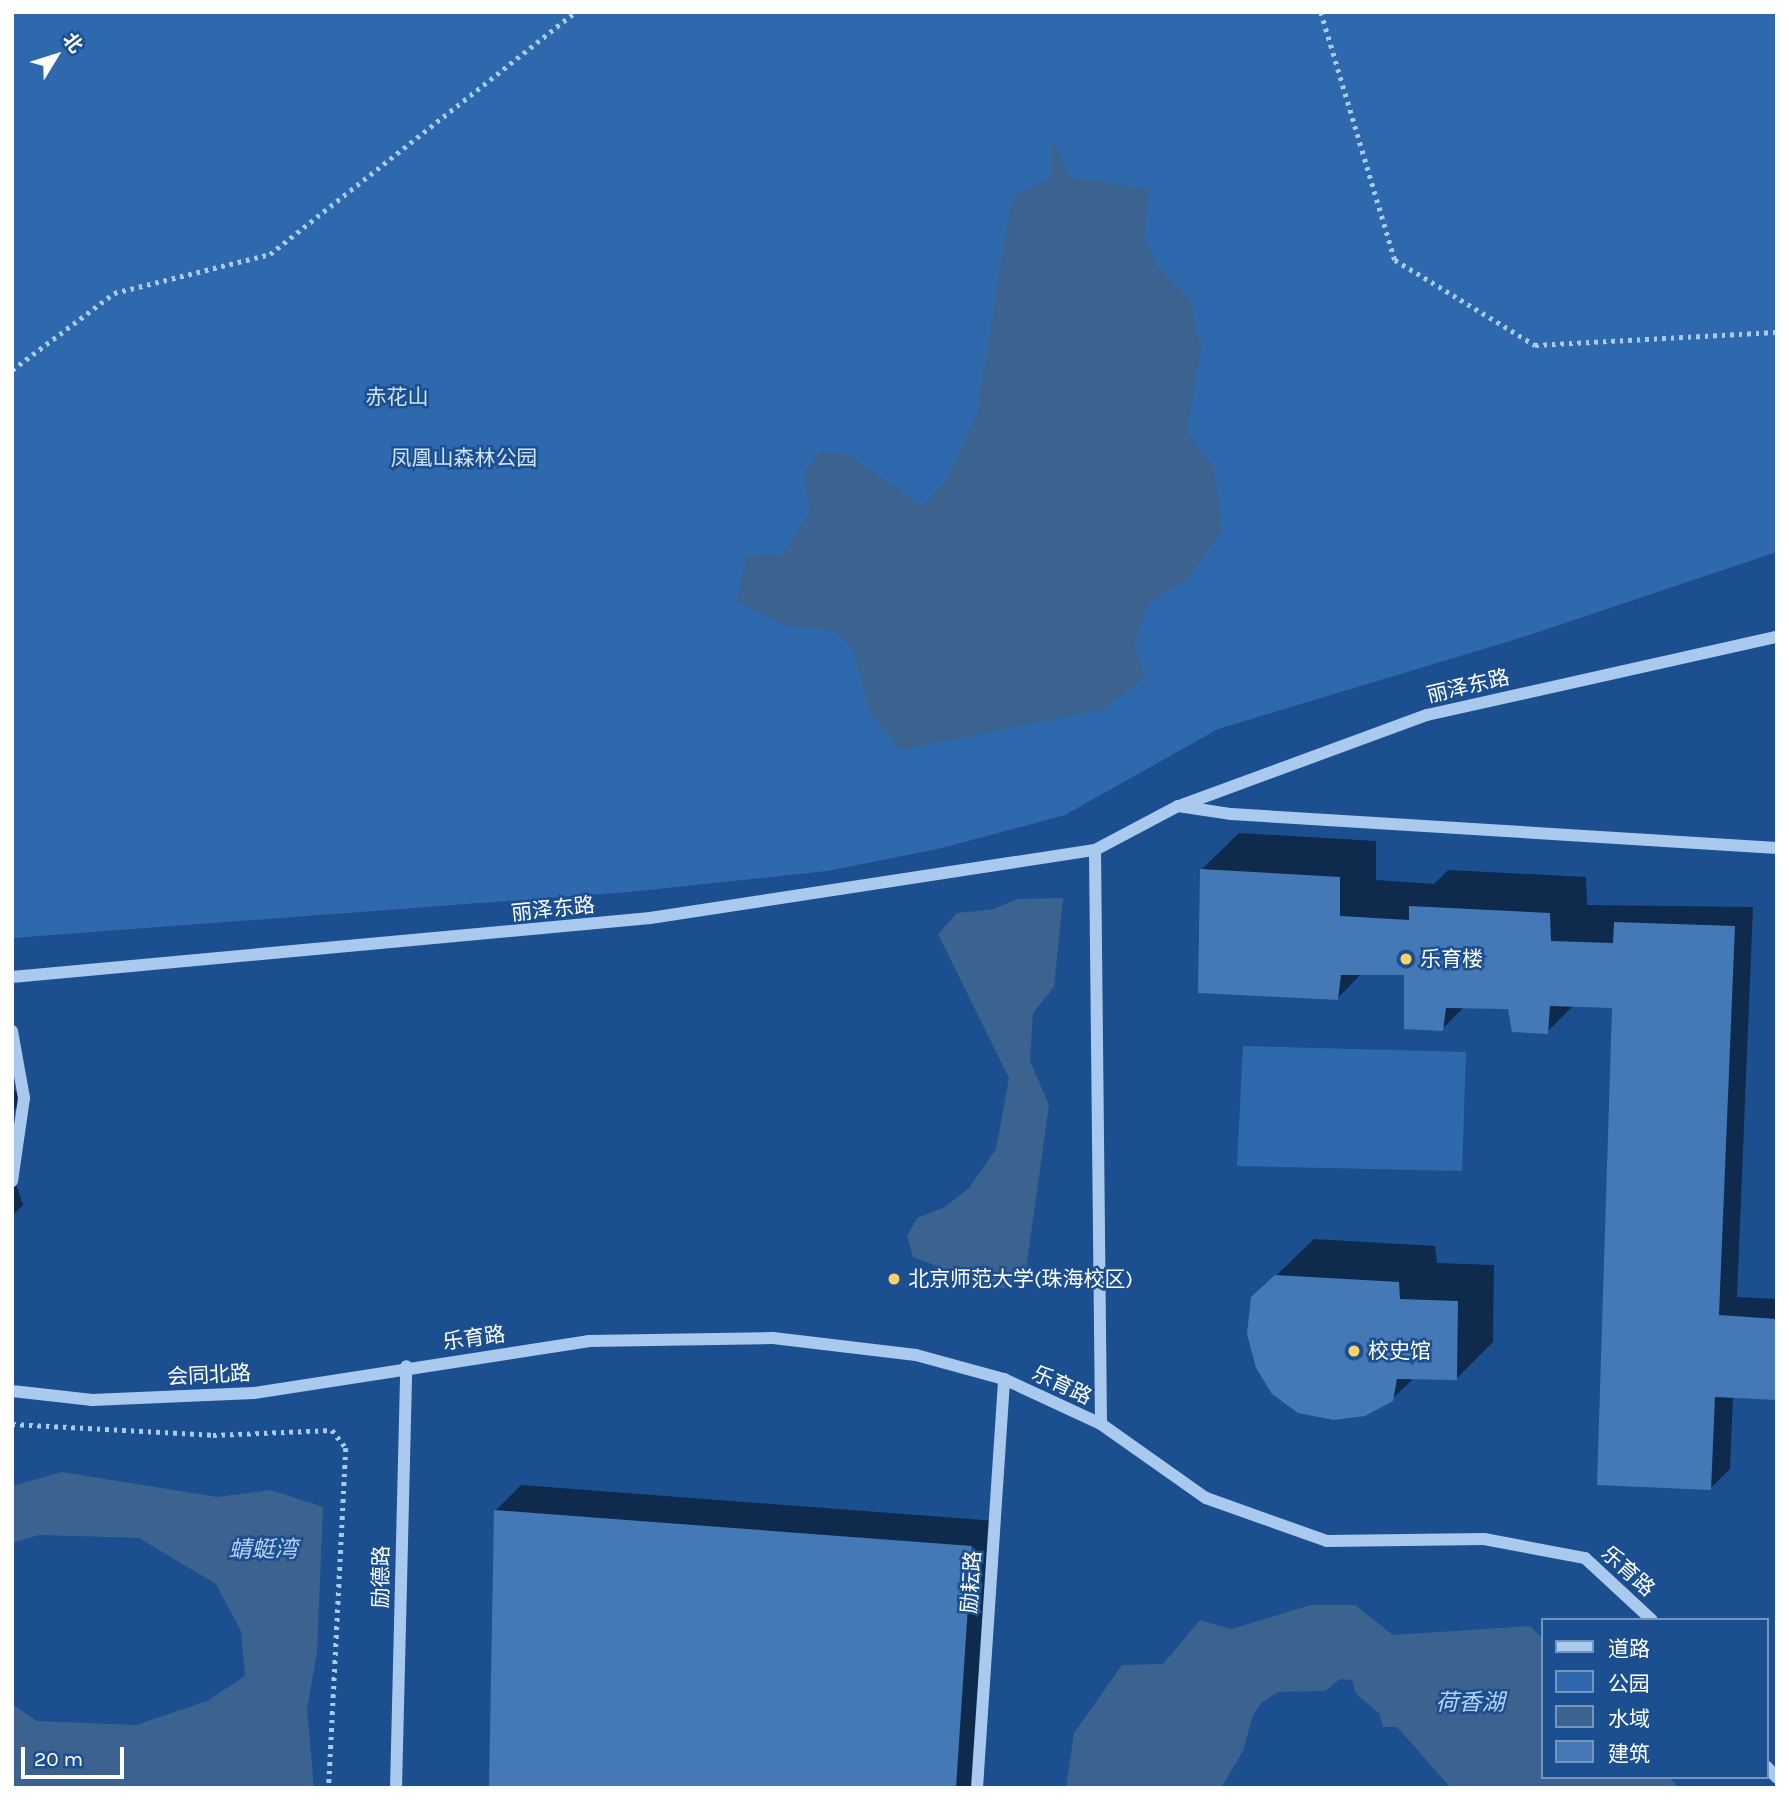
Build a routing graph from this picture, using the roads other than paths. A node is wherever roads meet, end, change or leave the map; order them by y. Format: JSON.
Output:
{"nodes":[{"id":1,"x":1777,"y":637,"type":"edge"},
{"id":2,"x":1178,"y":806,"type":"junction"},
{"id":3,"x":1777,"y":848,"type":"edge"},
{"id":4,"x":1095,"y":850,"type":"junction"},
{"id":5,"x":12,"y":977,"type":"edge"},
{"id":6,"x":12,"y":1031,"type":"edge"},
{"id":7,"x":12,"y":1181,"type":"edge"},
{"id":8,"x":405,"y":1366,"type":"junction"},
{"id":9,"x":1004,"y":1379,"type":"junction"},
{"id":10,"x":12,"y":1391,"type":"edge"},
{"id":11,"x":1101,"y":1423,"type":"junction"},
{"id":12,"x":1650,"y":1618,"type":"edge"},
{"id":13,"x":396,"y":1788,"type":"edge"},
{"id":14,"x":978,"y":1788,"type":"edge"}],
"edges":[{"from":1,"to":2,"type":"street","name":"丽泽东路"},
{"from":2,"to":3,"type":"street"},
{"from":2,"to":4,"type":"street","name":"丽泽东路"},
{"from":4,"to":5,"type":"street","name":"丽泽东路"},
{"from":4,"to":11,"type":"street"},
{"from":6,"to":7,"type":"street"},
{"from":8,"to":9,"type":"street","name":"乐育路"},
{"from":8,"to":10,"type":"street","name":"会同北路"},
{"from":8,"to":13,"type":"street","name":"励德路"},
{"from":9,"to":11,"type":"street","name":"乐育路"},
{"from":9,"to":14,"type":"street","name":"励耘路"},
{"from":11,"to":12,"type":"street","name":"乐育路"}]}
